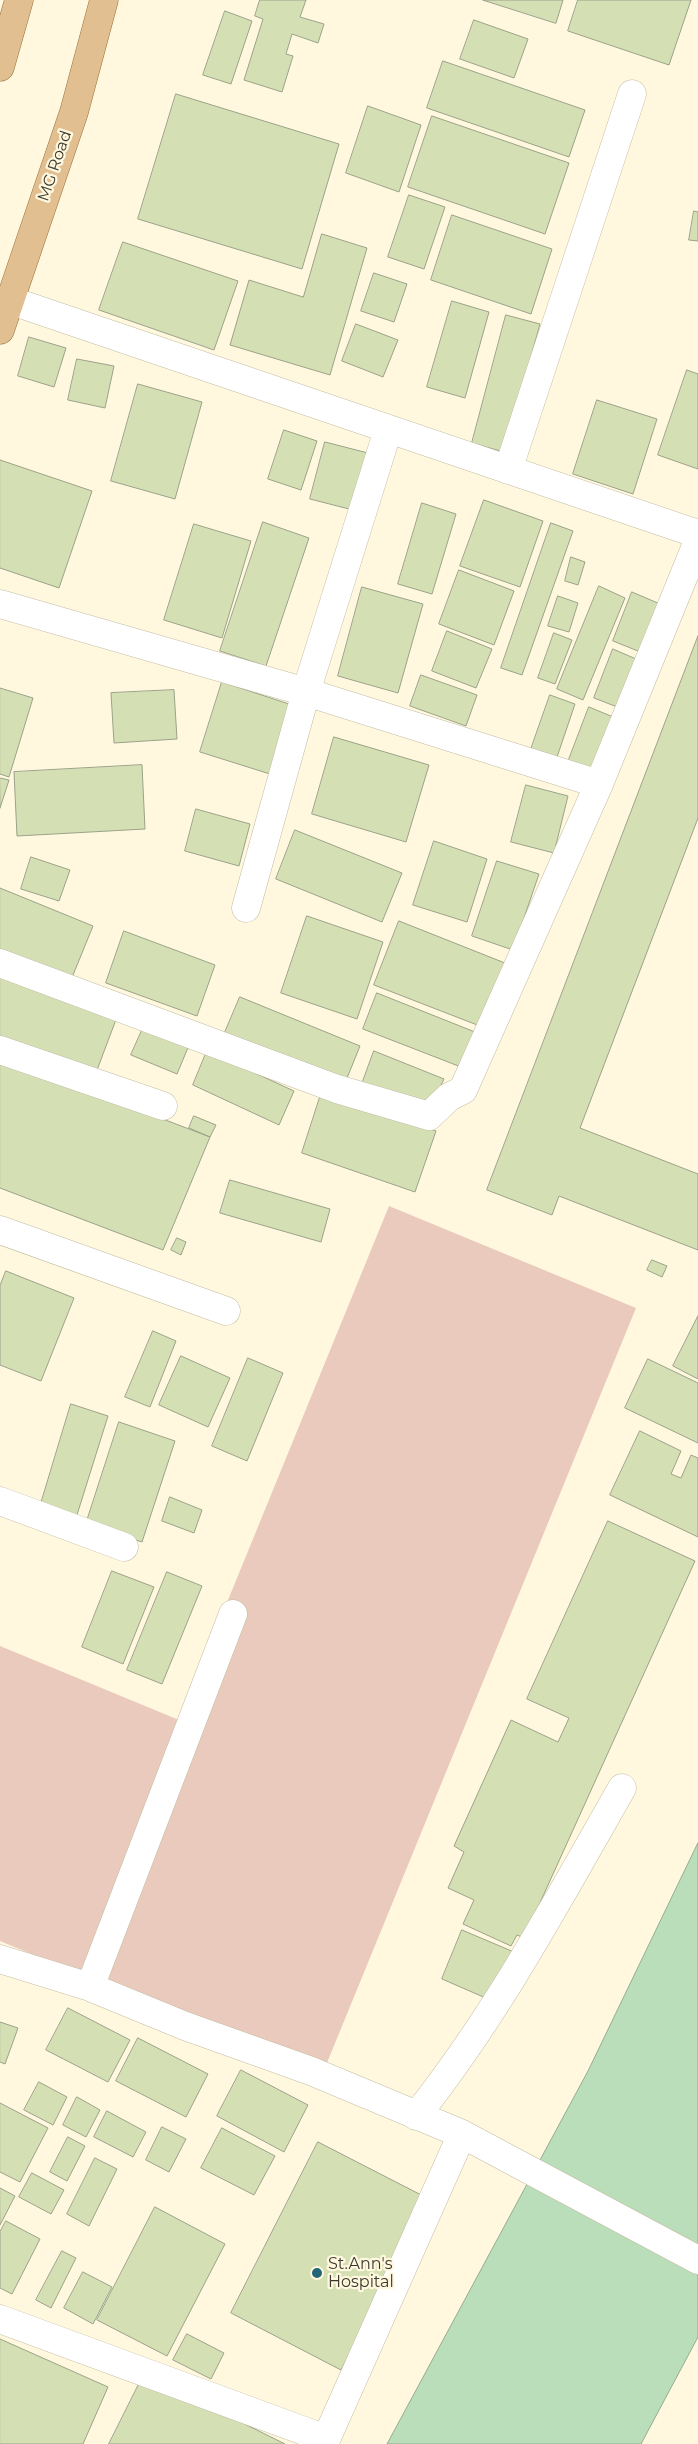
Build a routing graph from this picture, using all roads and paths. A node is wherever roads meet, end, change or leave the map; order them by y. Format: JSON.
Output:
{"nodes":[{"id":1,"x":19,"y":0,"type":"edge"},
{"id":2,"x":104,"y":0,"type":"edge"},
{"id":3,"x":0,"y":67,"type":"edge"},
{"id":4,"x":632,"y":94,"type":"dead end"},
{"id":5,"x":9,"y":300,"type":"junction"},
{"id":6,"x":0,"y":330,"type":"edge"},
{"id":7,"x":388,"y":430,"type":"junction"},
{"id":8,"x":508,"y":470,"type":"junction"},
{"id":9,"x":698,"y":534,"type":"edge"},
{"id":10,"x":698,"y":541,"type":"edge"},
{"id":11,"x":0,"y":604,"type":"edge"},
{"id":12,"x":306,"y":692,"type":"junction"},
{"id":13,"x":599,"y":784,"type":"junction"},
{"id":14,"x":246,"y":908,"type":"dead end"},
{"id":15,"x":0,"y":963,"type":"edge"},
{"id":16,"x":0,"y":1050,"type":"edge"},
{"id":17,"x":163,"y":1106,"type":"dead end"},
{"id":18,"x":0,"y":1230,"type":"edge"},
{"id":19,"x":226,"y":1312,"type":"dead end"},
{"id":20,"x":0,"y":1501,"type":"edge"},
{"id":21,"x":124,"y":1547,"type":"dead end"},
{"id":22,"x":233,"y":1614,"type":"dead end"},
{"id":23,"x":622,"y":1788,"type":"dead end"},
{"id":24,"x":0,"y":1959,"type":"edge"},
{"id":25,"x":90,"y":1987,"type":"junction"},
{"id":26,"x":416,"y":2116,"type":"junction"},
{"id":27,"x":473,"y":2140,"type":"junction"},
{"id":28,"x":698,"y":2260,"type":"edge"},
{"id":29,"x":0,"y":2319,"type":"edge"},
{"id":30,"x":325,"y":2441,"type":"edge"}],
"edges":[{"from":1,"to":3,"type":"main road"},
{"from":2,"to":5,"type":"main road","name":"MG Road"},
{"from":4,"to":8,"type":"street"},
{"from":5,"to":6,"type":"main road","name":"MG Road"},
{"from":5,"to":7,"type":"street"},
{"from":7,"to":8,"type":"street"},
{"from":7,"to":12,"type":"street"},
{"from":8,"to":9,"type":"street"},
{"from":10,"to":13,"type":"street"},
{"from":11,"to":12,"type":"street"},
{"from":12,"to":13,"type":"street"},
{"from":12,"to":14,"type":"street"},
{"from":13,"to":15,"type":"street"},
{"from":16,"to":17,"type":"street"},
{"from":18,"to":19,"type":"street"},
{"from":20,"to":21,"type":"street"},
{"from":22,"to":25,"type":"street"},
{"from":23,"to":26,"type":"street"},
{"from":24,"to":25,"type":"street"},
{"from":25,"to":26,"type":"street"},
{"from":26,"to":27,"type":"street"},
{"from":27,"to":28,"type":"street"},
{"from":27,"to":30,"type":"street"},
{"from":29,"to":30,"type":"street"}]}
